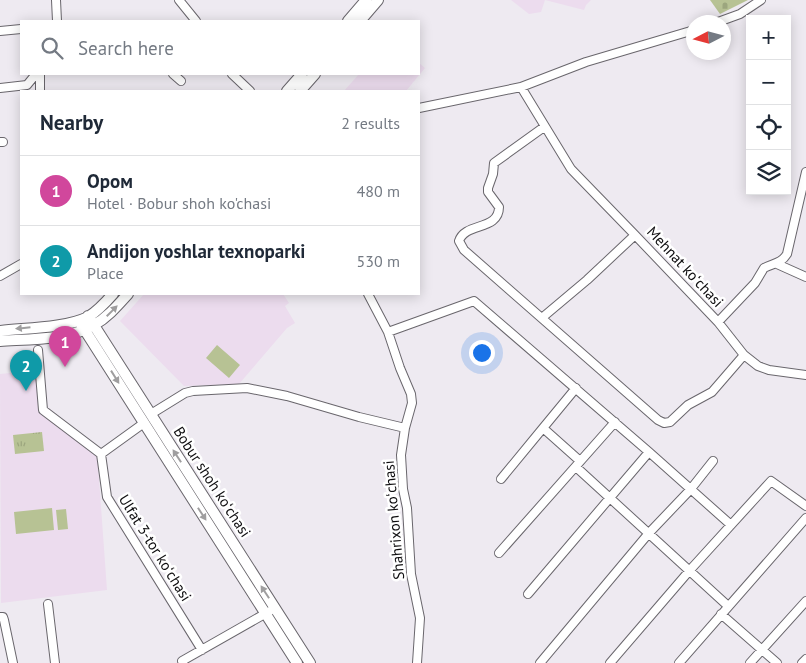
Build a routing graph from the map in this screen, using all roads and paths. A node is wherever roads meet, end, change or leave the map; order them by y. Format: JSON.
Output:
{"nodes":[{"id":1,"x":56,"y":0,"type":"edge"},
{"id":2,"x":179,"y":0,"type":"edge"},
{"id":3,"x":366,"y":0,"type":"edge"},
{"id":4,"x":378,"y":0,"type":"edge"},
{"id":5,"x":761,"y":0,"type":"edge"},
{"id":6,"x":731,"y":17,"type":"edge"},
{"id":7,"x":57,"y":20,"type":"edge"},
{"id":8,"x":195,"y":20,"type":"edge"},
{"id":9,"x":349,"y":20,"type":"edge"},
{"id":10,"x":361,"y":20,"type":"edge"},
{"id":11,"x":20,"y":29,"type":"edge"},
{"id":12,"x":0,"y":31,"type":"edge"},
{"id":13,"x":686,"y":32,"type":"edge"},
{"id":14,"x":37,"y":75,"type":"edge"},
{"id":15,"x":38,"y":75,"type":"edge"},
{"id":16,"x":174,"y":75,"type":"edge"},
{"id":17,"x":233,"y":75,"type":"edge"},
{"id":18,"x":301,"y":75,"type":"edge"},
{"id":19,"x":314,"y":75,"type":"edge"},
{"id":20,"x":181,"y":81,"type":"dead end"},
{"id":21,"x":521,"y":87,"type":"junction"},
{"id":22,"x":0,"y":88,"type":"edge"},
{"id":23,"x":40,"y":90,"type":"edge"},
{"id":24,"x":249,"y":90,"type":"edge"},
{"id":25,"x":288,"y":90,"type":"edge"},
{"id":26,"x":301,"y":90,"type":"edge"},
{"id":27,"x":420,"y":108,"type":"edge"},
{"id":28,"x":544,"y":127,"type":"junction"},
{"id":29,"x":806,"y":172,"type":"edge"},
{"id":30,"x":635,"y":235,"type":"junction"},
{"id":31,"x":777,"y":264,"type":"junction"},
{"id":32,"x":20,"y":265,"type":"edge"},
{"id":33,"x":0,"y":276,"type":"edge"},
{"id":34,"x":806,"y":276,"type":"edge"},
{"id":35,"x":113,"y":295,"type":"edge"},
{"id":36,"x":127,"y":295,"type":"edge"},
{"id":37,"x":369,"y":295,"type":"edge"},
{"id":38,"x":543,"y":318,"type":"junction"},
{"id":39,"x":718,"y":322,"type":"junction"},
{"id":40,"x":87,"y":323,"type":"junction"},
{"id":41,"x":0,"y":331,"type":"edge"},
{"id":42,"x":388,"y":332,"type":"junction"},
{"id":43,"x":0,"y":341,"type":"edge"},
{"id":44,"x":101,"y":345,"type":"junction"},
{"id":45,"x":38,"y":350,"type":"dead end"},
{"id":46,"x":744,"y":355,"type":"junction"},
{"id":47,"x":806,"y":375,"type":"edge"},
{"id":48,"x":576,"y":388,"type":"junction"},
{"id":49,"x":151,"y":414,"type":"junction"},
{"id":50,"x":615,"y":422,"type":"junction"},
{"id":51,"x":144,"y":423,"type":"junction"},
{"id":52,"x":405,"y":428,"type":"junction"},
{"id":53,"x":543,"y":428,"type":"junction"},
{"id":54,"x":650,"y":452,"type":"junction"},
{"id":55,"x":101,"y":454,"type":"junction"},
{"id":56,"x":713,"y":461,"type":"dead end"},
{"id":57,"x":578,"y":464,"type":"junction"},
{"id":58,"x":501,"y":479,"type":"dead end"},
{"id":59,"x":690,"y":490,"type":"junction"},
{"id":60,"x":610,"y":497,"type":"junction"},
{"id":61,"x":806,"y":506,"type":"edge"},
{"id":62,"x":806,"y":518,"type":"edge"},
{"id":63,"x":731,"y":525,"type":"junction"},
{"id":64,"x":649,"y":533,"type":"junction"},
{"id":65,"x":499,"y":553,"type":"dead end"},
{"id":66,"x":690,"y":570,"type":"junction"},
{"id":67,"x":528,"y":594,"type":"dead end"},
{"id":68,"x":806,"y":600,"type":"edge"},
{"id":69,"x":48,"y":604,"type":"dead end"},
{"id":70,"x":728,"y":606,"type":"junction"},
{"id":71,"x":275,"y":607,"type":"junction"},
{"id":72,"x":266,"y":613,"type":"junction"},
{"id":73,"x":721,"y":614,"type":"junction"},
{"id":74,"x":0,"y":617,"type":"edge"},
{"id":75,"x":202,"y":650,"type":"junction"},
{"id":76,"x":762,"y":650,"type":"junction"},
{"id":77,"x":806,"y":659,"type":"edge"},
{"id":78,"x":55,"y":662,"type":"edge"},
{"id":79,"x":182,"y":662,"type":"edge"},
{"id":80,"x":13,"y":663,"type":"edge"},
{"id":81,"x":46,"y":663,"type":"edge"},
{"id":82,"x":297,"y":663,"type":"edge"},
{"id":83,"x":310,"y":663,"type":"edge"},
{"id":84,"x":417,"y":663,"type":"edge"},
{"id":85,"x":540,"y":663,"type":"edge"},
{"id":86,"x":610,"y":663,"type":"edge"},
{"id":87,"x":679,"y":663,"type":"edge"},
{"id":88,"x":750,"y":663,"type":"edge"},
{"id":89,"x":777,"y":663,"type":"edge"},
{"id":90,"x":802,"y":663,"type":"edge"}],
"edges":[{"from":1,"to":7,"type":"street"},
{"from":2,"to":8,"type":"street"},
{"from":3,"to":9,"type":"main road"},
{"from":4,"to":10,"type":"main road"},
{"from":5,"to":6,"type":"street"},
{"from":11,"to":12,"type":"street"},
{"from":13,"to":21,"type":"street"},
{"from":14,"to":22,"type":"street"},
{"from":15,"to":23,"type":"street"},
{"from":16,"to":20,"type":"street"},
{"from":17,"to":24,"type":"street"},
{"from":18,"to":25,"type":"main road"},
{"from":19,"to":26,"type":"main road"},
{"from":21,"to":27,"type":"street"},
{"from":21,"to":28,"type":"street","name":"Mehnat koʻchasi"},
{"from":28,"to":30,"type":"street","name":"Mehnat koʻchasi"},
{"from":28,"to":38,"type":"street"},
{"from":29,"to":31,"type":"street","name":"Mehnat koʻchasi"},
{"from":30,"to":38,"type":"street"},
{"from":30,"to":39,"type":"street","name":"Mehnat koʻchasi"},
{"from":31,"to":34,"type":"street"},
{"from":31,"to":39,"type":"street","name":"Mehnat koʻchasi"},
{"from":32,"to":33,"type":"street"},
{"from":35,"to":40,"type":"main road"},
{"from":40,"to":36,"type":"main road","one_way":true},
{"from":37,"to":42,"type":"street","name":"Shahrixon koʻchasi"},
{"from":38,"to":46,"type":"street"},
{"from":39,"to":46,"type":"street"},
{"from":40,"to":41,"type":"main road","one_way":true},
{"from":40,"to":43,"type":"main road"},
{"from":40,"to":44,"type":"main road","name":"Bobur shoh koʻchasi"},
{"from":42,"to":48,"type":"street"},
{"from":42,"to":52,"type":"street","name":"Shahrixon koʻchasi"},
{"from":44,"to":49,"type":"main road","name":"Bobur shoh koʻchasi"},
{"from":44,"to":51,"type":"main road","name":"Bobur shoh koʻchasi","one_way":true},
{"from":45,"to":55,"type":"street"},
{"from":46,"to":47,"type":"street"},
{"from":48,"to":50,"type":"street"},
{"from":48,"to":53,"type":"street"},
{"from":49,"to":52,"type":"street"},
{"from":71,"to":49,"type":"main road","name":"Bobur shoh koʻchasi","one_way":true},
{"from":50,"to":54,"type":"street"},
{"from":50,"to":57,"type":"street"},
{"from":51,"to":55,"type":"street"},
{"from":51,"to":72,"type":"main road","name":"Bobur shoh koʻchasi","one_way":true},
{"from":52,"to":84,"type":"street","name":"Shahrixon koʻchasi"},
{"from":53,"to":57,"type":"street"},
{"from":53,"to":58,"type":"street"},
{"from":54,"to":59,"type":"street"},
{"from":54,"to":60,"type":"street"},
{"from":55,"to":75,"type":"street","name":"Ulfat 3-tor koʻchasi"},
{"from":56,"to":59,"type":"street"},
{"from":57,"to":60,"type":"street"},
{"from":57,"to":65,"type":"street"},
{"from":59,"to":63,"type":"street"},
{"from":59,"to":64,"type":"street"},
{"from":60,"to":64,"type":"street"},
{"from":60,"to":67,"type":"street"},
{"from":61,"to":63,"type":"street"},
{"from":62,"to":70,"type":"street"},
{"from":63,"to":66,"type":"street"},
{"from":64,"to":66,"type":"street"},
{"from":64,"to":85,"type":"street"},
{"from":66,"to":70,"type":"street"},
{"from":66,"to":86,"type":"street"},
{"from":68,"to":76,"type":"street"},
{"from":69,"to":78,"type":"street"},
{"from":70,"to":73,"type":"street"},
{"from":71,"to":72,"type":"street"},
{"from":71,"to":83,"type":"main road","name":"Bobur shoh koʻchasi"},
{"from":72,"to":75,"type":"street"},
{"from":72,"to":82,"type":"main road","name":"Bobur shoh koʻchasi"},
{"from":73,"to":76,"type":"street"},
{"from":73,"to":87,"type":"street"},
{"from":74,"to":80,"type":"street"},
{"from":75,"to":79,"type":"street"},
{"from":76,"to":88,"type":"street"},
{"from":76,"to":89,"type":"street"},
{"from":77,"to":90,"type":"street"},
{"from":78,"to":81,"type":"street"}]}
